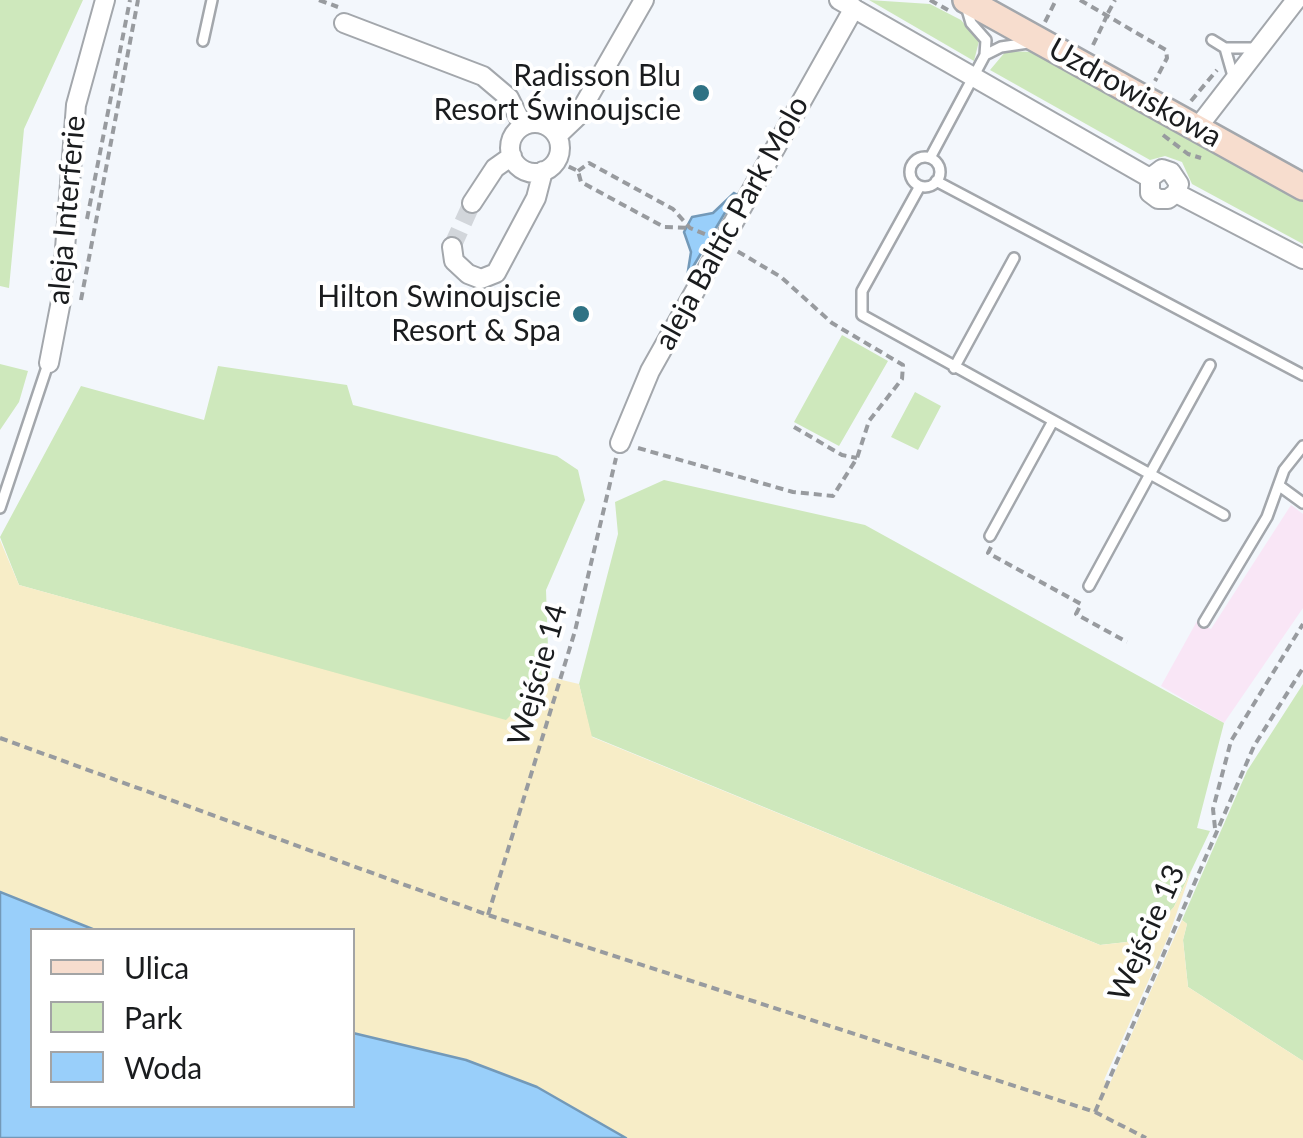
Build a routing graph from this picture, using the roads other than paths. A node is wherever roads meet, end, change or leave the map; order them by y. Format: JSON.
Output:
{"nodes":[{"id":1,"x":105,"y":0,"type":"edge"},
{"id":2,"x":212,"y":0,"type":"edge"},
{"id":3,"x":644,"y":0,"type":"edge"},
{"id":4,"x":965,"y":0,"type":"edge"},
{"id":5,"x":1296,"y":0,"type":"edge"},
{"id":6,"x":846,"y":4,"type":"edge"},
{"id":7,"x":344,"y":24,"type":"dead end"},
{"id":8,"x":1041,"y":32,"type":"junction"},
{"id":9,"x":1212,"y":40,"type":"dead end"},
{"id":10,"x":204,"y":41,"type":"dead end"},
{"id":11,"x":1225,"y":48,"type":"junction"},
{"id":12,"x":1258,"y":48,"type":"junction"},
{"id":13,"x":986,"y":55,"type":"junction"},
{"id":14,"x":975,"y":75,"type":"junction"},
{"id":15,"x":1234,"y":79,"type":"junction"},
{"id":16,"x":524,"y":126,"type":"junction"},
{"id":17,"x":1198,"y":128,"type":"junction"},
{"id":18,"x":557,"y":136,"type":"junction"},
{"id":19,"x":512,"y":156,"type":"junction"},
{"id":20,"x":930,"y":158,"type":"junction"},
{"id":21,"x":550,"y":166,"type":"junction"},
{"id":22,"x":936,"y":181,"type":"junction"},
{"id":23,"x":920,"y":186,"type":"junction"},
{"id":24,"x":1303,"y":187,"type":"edge"},
{"id":25,"x":472,"y":202,"type":"tunnel mouth"},
{"id":26,"x":452,"y":247,"type":"dead end"},
{"id":27,"x":1014,"y":258,"type":"dead end"},
{"id":28,"x":1303,"y":259,"type":"edge"},
{"id":29,"x":49,"y":363,"type":"joint"},
{"id":30,"x":1210,"y":365,"type":"dead end"},
{"id":31,"x":954,"y":368,"type":"junction"},
{"id":32,"x":1303,"y":376,"type":"edge"},
{"id":33,"x":1053,"y":422,"type":"junction"},
{"id":34,"x":620,"y":443,"type":"road end"},
{"id":35,"x":1303,"y":446,"type":"edge"},
{"id":36,"x":1150,"y":474,"type":"junction"},
{"id":37,"x":1281,"y":486,"type":"junction"},
{"id":38,"x":1303,"y":503,"type":"edge"},
{"id":39,"x":0,"y":508,"type":"edge"},
{"id":40,"x":1224,"y":515,"type":"dead end"},
{"id":41,"x":990,"y":536,"type":"dead end"},
{"id":42,"x":1089,"y":586,"type":"dead end"},
{"id":43,"x":1204,"y":622,"type":"dead end"}],
"edges":[{"from":1,"to":29,"type":"street","name":"aleja Interferie"},
{"from":2,"to":10,"type":"lane"},
{"from":3,"to":18,"type":"street"},
{"from":4,"to":8,"type":"street","name":"Uzdrowiskowa"},
{"from":4,"to":13,"type":"lane"},
{"from":5,"to":12,"type":"street"},
{"from":6,"to":14,"type":"street"},
{"from":6,"to":34,"type":"street","name":"aleja Baltic Park Molo"},
{"from":7,"to":16,"type":"street"},
{"from":8,"to":13,"type":"lane"},
{"from":8,"to":17,"type":"street","name":"Uzdrowiskowa"},
{"from":9,"to":11,"type":"lane"},
{"from":11,"to":12,"type":"lane"},
{"from":11,"to":15,"type":"lane"},
{"from":12,"to":15,"type":"street"},
{"from":13,"to":14,"type":"lane"},
{"from":14,"to":20,"type":"lane"},
{"from":14,"to":28,"type":"street"},
{"from":15,"to":17,"type":"street"},
{"from":16,"to":18,"type":"street"},
{"from":16,"to":19,"type":"street"},
{"from":17,"to":24,"type":"street","name":"Uzdrowiskowa"},
{"from":18,"to":21,"type":"street"},
{"from":19,"to":21,"type":"street"},
{"from":19,"to":25,"type":"street"},
{"from":20,"to":22,"type":"lane"},
{"from":20,"to":23,"type":"lane"},
{"from":21,"to":26,"type":"street"},
{"from":22,"to":23,"type":"lane"},
{"from":22,"to":32,"type":"lane"},
{"from":23,"to":31,"type":"lane"},
{"from":27,"to":31,"type":"lane"},
{"from":29,"to":39,"type":"lane"},
{"from":30,"to":36,"type":"lane"},
{"from":31,"to":33,"type":"lane"},
{"from":33,"to":36,"type":"lane"},
{"from":33,"to":41,"type":"lane"},
{"from":35,"to":37,"type":"lane"},
{"from":36,"to":40,"type":"lane"},
{"from":36,"to":42,"type":"lane"},
{"from":37,"to":38,"type":"lane"},
{"from":37,"to":43,"type":"lane"}]}
